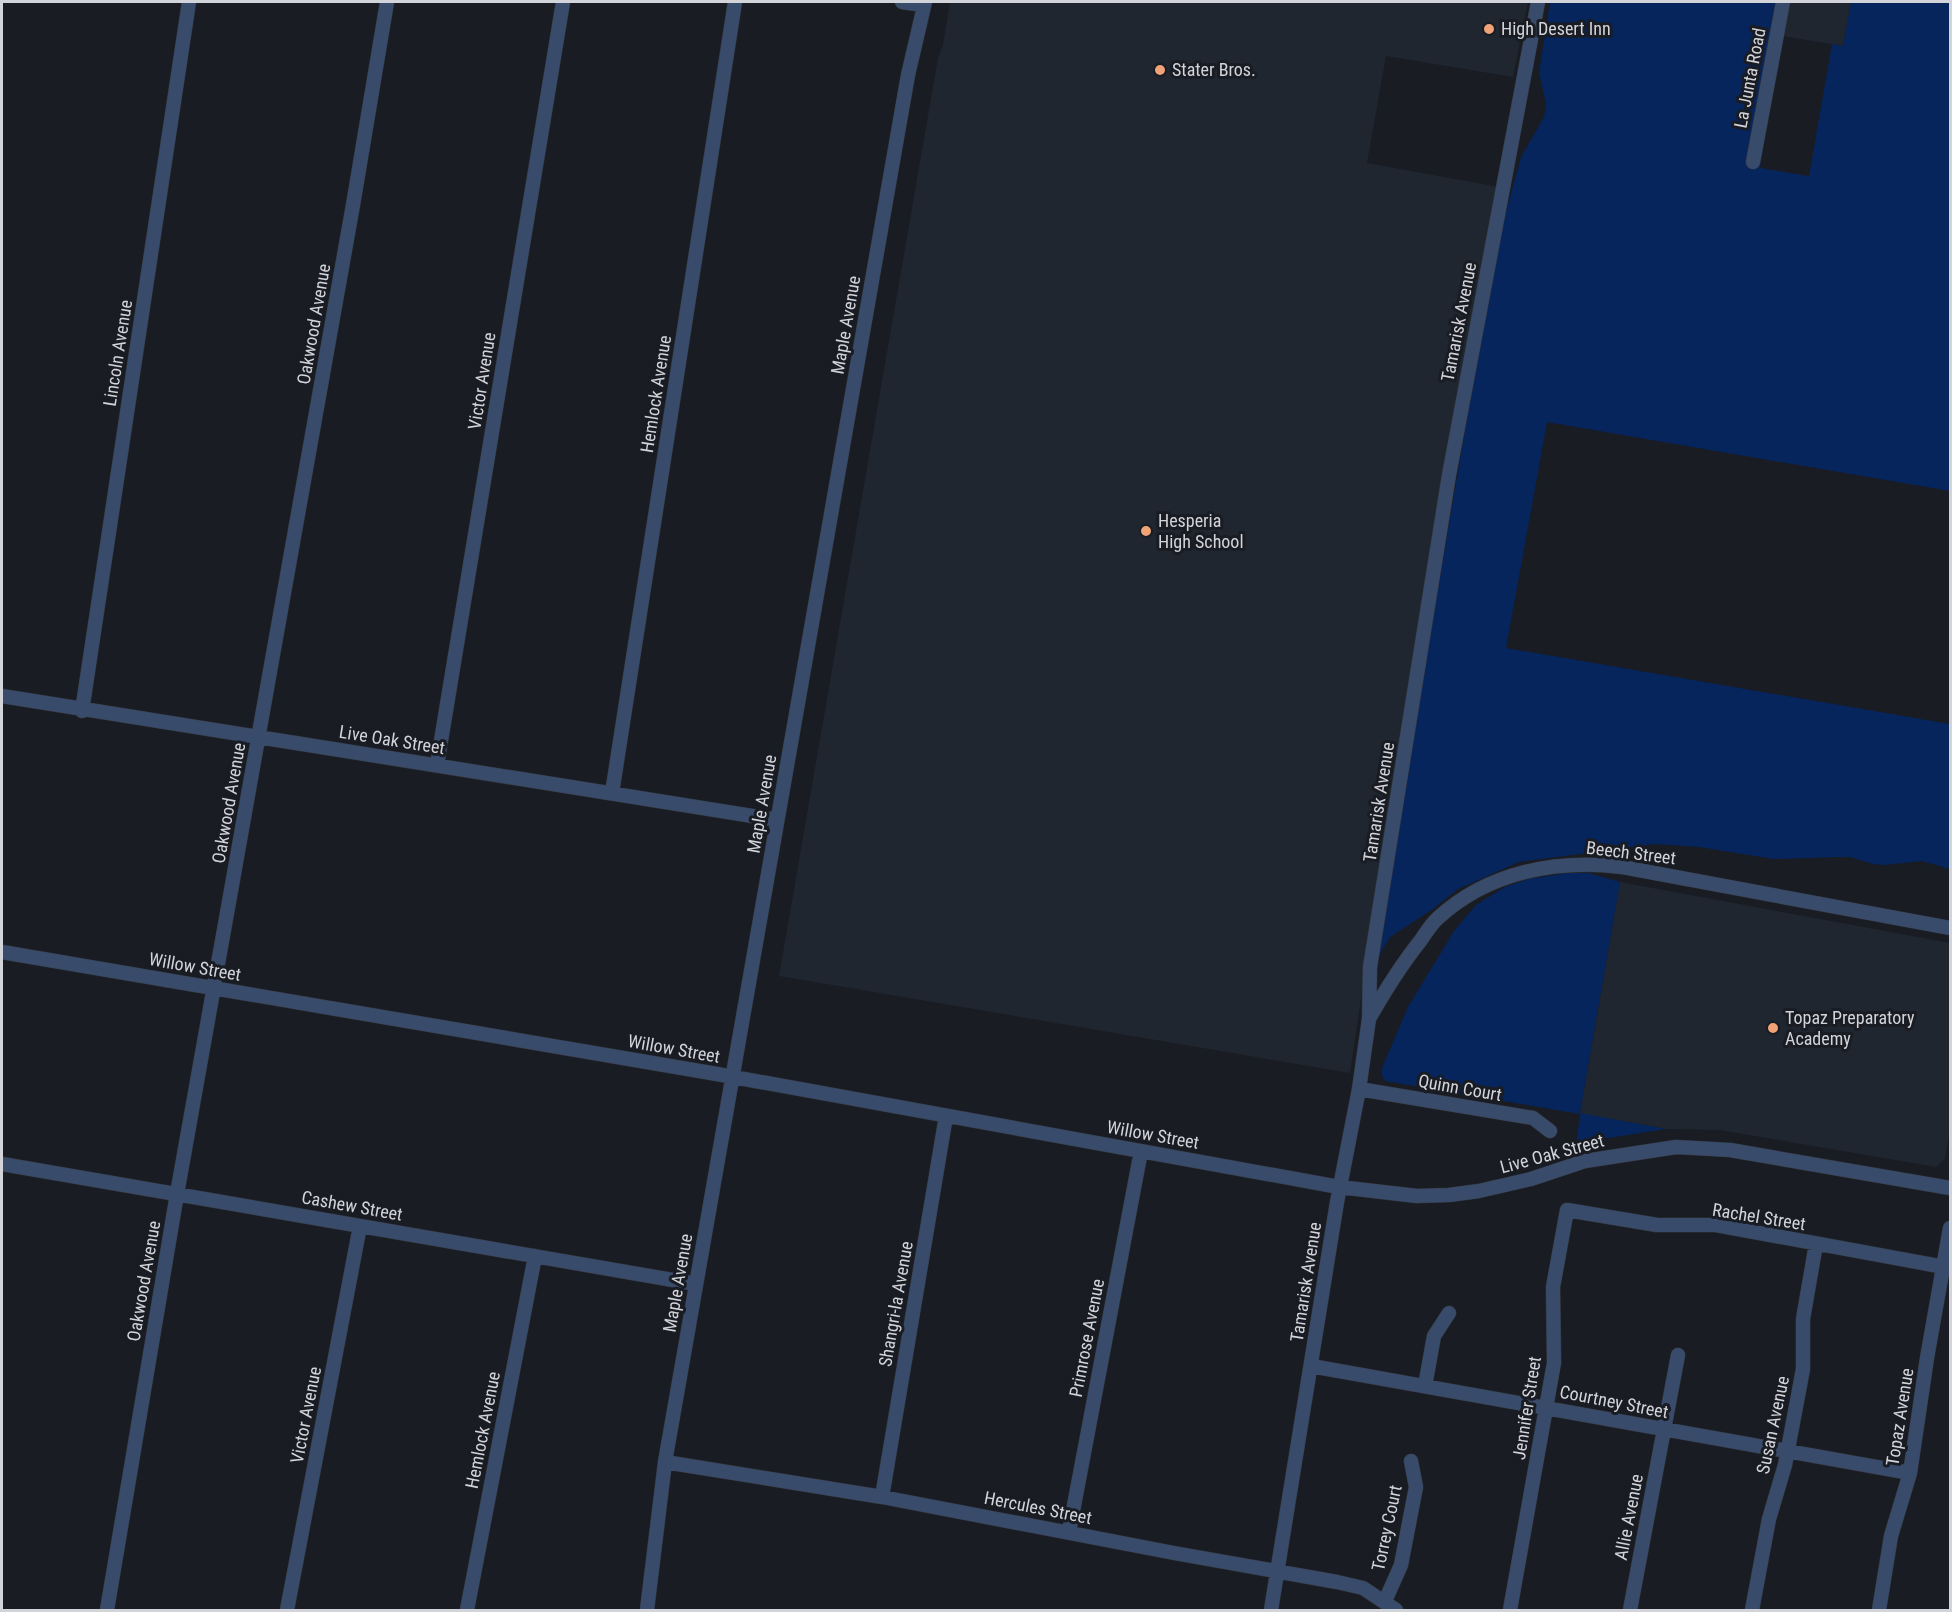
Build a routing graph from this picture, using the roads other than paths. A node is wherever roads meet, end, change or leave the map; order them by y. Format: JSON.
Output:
{"nodes":[{"id":1,"x":189,"y":2,"type":"edge"},
{"id":2,"x":387,"y":2,"type":"edge"},
{"id":3,"x":563,"y":2,"type":"edge"},
{"id":4,"x":735,"y":2,"type":"edge"},
{"id":5,"x":902,"y":2,"type":"edge"},
{"id":6,"x":1538,"y":2,"type":"edge"},
{"id":7,"x":1783,"y":2,"type":"edge"},
{"id":8,"x":924,"y":3,"type":"edge"},
{"id":9,"x":1752,"y":162,"type":"dead end"},
{"id":10,"x":2,"y":696,"type":"edge"},
{"id":11,"x":82,"y":711,"type":"junction"},
{"id":12,"x":259,"y":737,"type":"junction"},
{"id":13,"x":437,"y":765,"type":"junction"},
{"id":14,"x":612,"y":793,"type":"junction"},
{"id":15,"x":777,"y":820,"type":"junction"},
{"id":16,"x":1950,"y":928,"type":"edge"},
{"id":17,"x":2,"y":952,"type":"edge"},
{"id":18,"x":215,"y":988,"type":"junction"},
{"id":19,"x":1369,"y":1019,"type":"junction"},
{"id":20,"x":734,"y":1077,"type":"junction"},
{"id":21,"x":1359,"y":1089,"type":"junction"},
{"id":22,"x":946,"y":1116,"type":"junction"},
{"id":23,"x":1550,"y":1131,"type":"dead end"},
{"id":24,"x":1141,"y":1151,"type":"junction"},
{"id":25,"x":2,"y":1165,"type":"edge"},
{"id":26,"x":1340,"y":1187,"type":"junction"},
{"id":27,"x":1950,"y":1188,"type":"edge"},
{"id":28,"x":177,"y":1194,"type":"junction"},
{"id":29,"x":1567,"y":1210,"type":"joint"},
{"id":30,"x":360,"y":1226,"type":"junction"},
{"id":31,"x":1950,"y":1228,"type":"edge"},
{"id":32,"x":1816,"y":1244,"type":"junction"},
{"id":33,"x":535,"y":1256,"type":"junction"},
{"id":34,"x":1944,"y":1267,"type":"junction"},
{"id":35,"x":696,"y":1284,"type":"junction"},
{"id":36,"x":1449,"y":1313,"type":"dead end"},
{"id":37,"x":1677,"y":1355,"type":"dead end"},
{"id":38,"x":1311,"y":1366,"type":"junction"},
{"id":39,"x":1425,"y":1386,"type":"junction"},
{"id":40,"x":1547,"y":1408,"type":"junction"},
{"id":41,"x":1664,"y":1430,"type":"junction"},
{"id":42,"x":1788,"y":1452,"type":"junction"},
{"id":43,"x":1411,"y":1461,"type":"dead end"},
{"id":44,"x":665,"y":1462,"type":"junction"},
{"id":45,"x":1910,"y":1473,"type":"junction"},
{"id":46,"x":882,"y":1497,"type":"junction"},
{"id":47,"x":1069,"y":1532,"type":"junction"},
{"id":48,"x":1278,"y":1572,"type":"junction"},
{"id":49,"x":1385,"y":1601,"type":"junction"},
{"id":50,"x":106,"y":1611,"type":"edge"},
{"id":51,"x":287,"y":1611,"type":"edge"},
{"id":52,"x":467,"y":1611,"type":"edge"},
{"id":53,"x":646,"y":1611,"type":"edge"},
{"id":54,"x":1271,"y":1611,"type":"edge"},
{"id":55,"x":1396,"y":1611,"type":"edge"},
{"id":56,"x":1510,"y":1611,"type":"edge"},
{"id":57,"x":1630,"y":1611,"type":"edge"},
{"id":58,"x":1752,"y":1611,"type":"edge"},
{"id":59,"x":1879,"y":1611,"type":"edge"}],
"edges":[{"from":1,"to":11,"type":"street","name":"Lincoln Avenue"},
{"from":2,"to":12,"type":"street","name":"Oakwood Avenue"},
{"from":3,"to":13,"type":"street","name":"Victor Avenue"},
{"from":4,"to":14,"type":"street","name":"Hemlock Avenue"},
{"from":5,"to":8,"type":"street"},
{"from":6,"to":19,"type":"street","name":"Tamarisk Avenue"},
{"from":7,"to":9,"type":"street","name":"La Junta Road"},
{"from":8,"to":15,"type":"street","name":"Maple Avenue"},
{"from":10,"to":11,"type":"street","name":"Live Oak Street"},
{"from":11,"to":12,"type":"street","name":"Live Oak Street"},
{"from":12,"to":13,"type":"street","name":"Live Oak Street"},
{"from":12,"to":18,"type":"street","name":"Oakwood Avenue"},
{"from":13,"to":14,"type":"street","name":"Live Oak Street"},
{"from":14,"to":15,"type":"street","name":"Live Oak Street"},
{"from":15,"to":20,"type":"street","name":"Maple Avenue"},
{"from":16,"to":19,"type":"street","name":"Beech Street"},
{"from":17,"to":18,"type":"street","name":"Willow Street"},
{"from":18,"to":20,"type":"street","name":"Willow Street"},
{"from":18,"to":28,"type":"street","name":"Oakwood Avenue"},
{"from":19,"to":21,"type":"street","name":"Tamarisk Avenue"},
{"from":20,"to":22,"type":"street","name":"Willow Street"},
{"from":20,"to":35,"type":"street","name":"Maple Avenue"},
{"from":21,"to":23,"type":"street","name":"Quinn Court"},
{"from":21,"to":26,"type":"street","name":"Tamarisk Avenue"},
{"from":22,"to":24,"type":"street","name":"Willow Street"},
{"from":22,"to":46,"type":"street","name":"Shangri-la Avenue"},
{"from":24,"to":26,"type":"street","name":"Willow Street"},
{"from":24,"to":47,"type":"street","name":"Primrose Avenue"},
{"from":25,"to":28,"type":"street","name":"Cashew Street"},
{"from":26,"to":27,"type":"street","name":"Live Oak Street"},
{"from":26,"to":38,"type":"street","name":"Tamarisk Avenue"},
{"from":28,"to":30,"type":"street","name":"Cashew Street"},
{"from":28,"to":50,"type":"street","name":"Oakwood Avenue"},
{"from":29,"to":32,"type":"street","name":"Rachel Street"},
{"from":29,"to":40,"type":"street","name":"Jennifer Street"},
{"from":30,"to":33,"type":"street","name":"Cashew Street"},
{"from":30,"to":51,"type":"street","name":"Victor Avenue"},
{"from":31,"to":34,"type":"street","name":"Topaz Avenue"},
{"from":32,"to":34,"type":"street","name":"Rachel Street"},
{"from":32,"to":42,"type":"street","name":"Susan Avenue"},
{"from":33,"to":35,"type":"street","name":"Cashew Street"},
{"from":33,"to":52,"type":"street","name":"Hemlock Avenue"},
{"from":34,"to":45,"type":"street","name":"Topaz Avenue"},
{"from":35,"to":44,"type":"street","name":"Maple Avenue"},
{"from":36,"to":39,"type":"street"},
{"from":37,"to":41,"type":"street","name":"Allie Avenue"},
{"from":38,"to":39,"type":"street","name":"Courtney Street"},
{"from":38,"to":48,"type":"street","name":"Tamarisk Avenue"},
{"from":39,"to":40,"type":"street","name":"Courtney Street"},
{"from":40,"to":41,"type":"street","name":"Courtney Street"},
{"from":40,"to":56,"type":"street","name":"Jennifer Street"},
{"from":41,"to":42,"type":"street","name":"Courtney Street"},
{"from":41,"to":57,"type":"street","name":"Allie Avenue"},
{"from":42,"to":45,"type":"street","name":"Courtney Street"},
{"from":42,"to":58,"type":"street","name":"Susan Avenue"},
{"from":43,"to":49,"type":"street","name":"Torrey Court"},
{"from":44,"to":46,"type":"street","name":"Hercules Street"},
{"from":44,"to":53,"type":"street","name":"Maple Avenue"},
{"from":45,"to":59,"type":"street","name":"Topaz Avenue"},
{"from":46,"to":47,"type":"street","name":"Hercules Street"},
{"from":47,"to":48,"type":"street","name":"Hercules Street"},
{"from":48,"to":49,"type":"street","name":"Hercules Street"},
{"from":48,"to":54,"type":"street","name":"Tamarisk Avenue"},
{"from":49,"to":55,"type":"street","name":"Hercules Street"}]}
